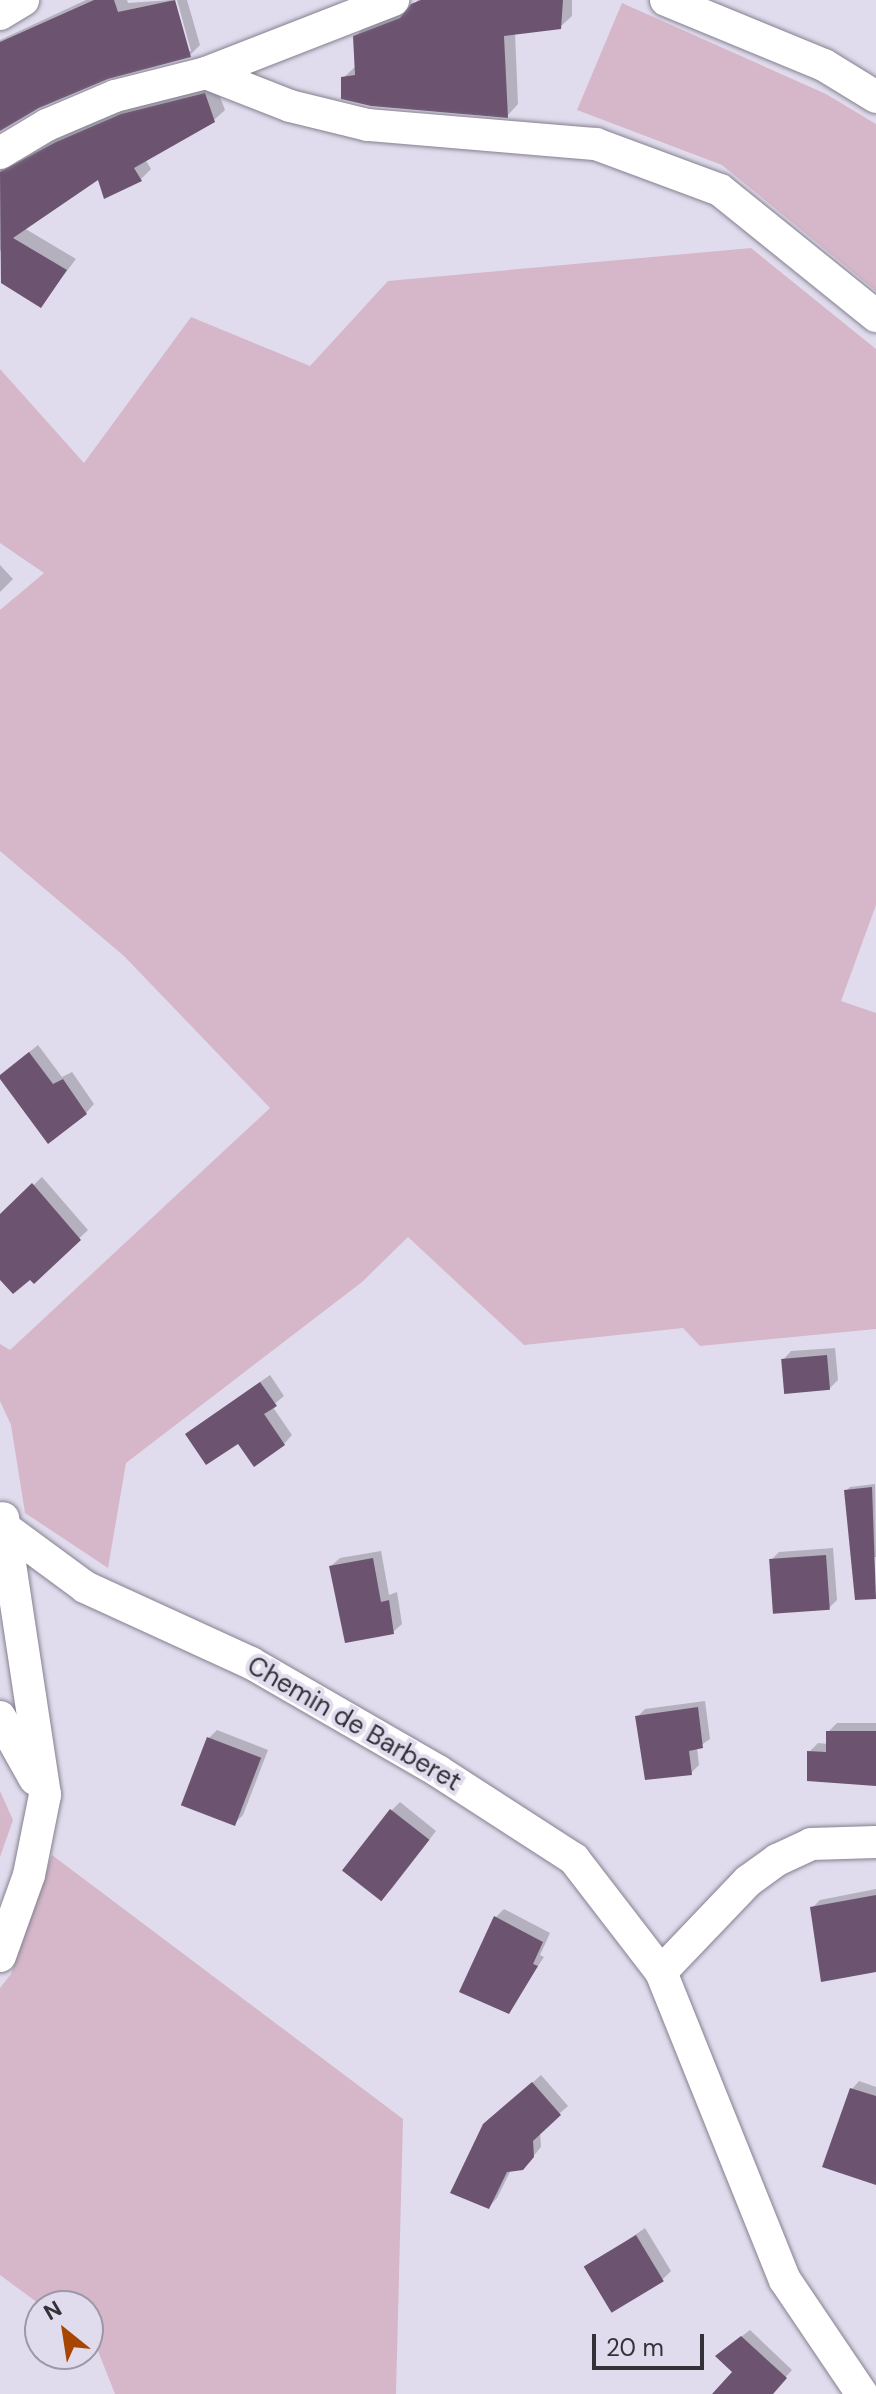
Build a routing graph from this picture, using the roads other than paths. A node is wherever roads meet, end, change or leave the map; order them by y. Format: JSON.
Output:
{"nodes":[{"id":1,"x":23,"y":0,"type":"edge"},
{"id":2,"x":393,"y":0,"type":"edge"},
{"id":3,"x":666,"y":0,"type":"edge"},
{"id":4,"x":0,"y":14,"type":"edge"},
{"id":5,"x":206,"y":73,"type":"junction"},
{"id":6,"x":876,"y":97,"type":"edge"},
{"id":7,"x":0,"y":153,"type":"edge"},
{"id":8,"x":876,"y":316,"type":"edge"},
{"id":9,"x":3,"y":1518,"type":"edge"},
{"id":10,"x":0,"y":1717,"type":"edge"},
{"id":11,"x":45,"y":1795,"type":"junction"},
{"id":12,"x":876,"y":1842,"type":"edge"},
{"id":13,"x":0,"y":1956,"type":"edge"},
{"id":14,"x":661,"y":1972,"type":"junction"},
{"id":15,"x":862,"y":2394,"type":"edge"}],
"edges":[{"from":1,"to":4,"type":"street"},
{"from":2,"to":5,"type":"street"},
{"from":3,"to":6,"type":"street"},
{"from":5,"to":7,"type":"street"},
{"from":5,"to":8,"type":"street"},
{"from":9,"to":11,"type":"street"},
{"from":9,"to":14,"type":"street","name":"Chemin de Barberet"},
{"from":10,"to":11,"type":"street"},
{"from":11,"to":13,"type":"street"},
{"from":12,"to":14,"type":"street"},
{"from":14,"to":15,"type":"street","name":"Chemin de Barberet"}]}
